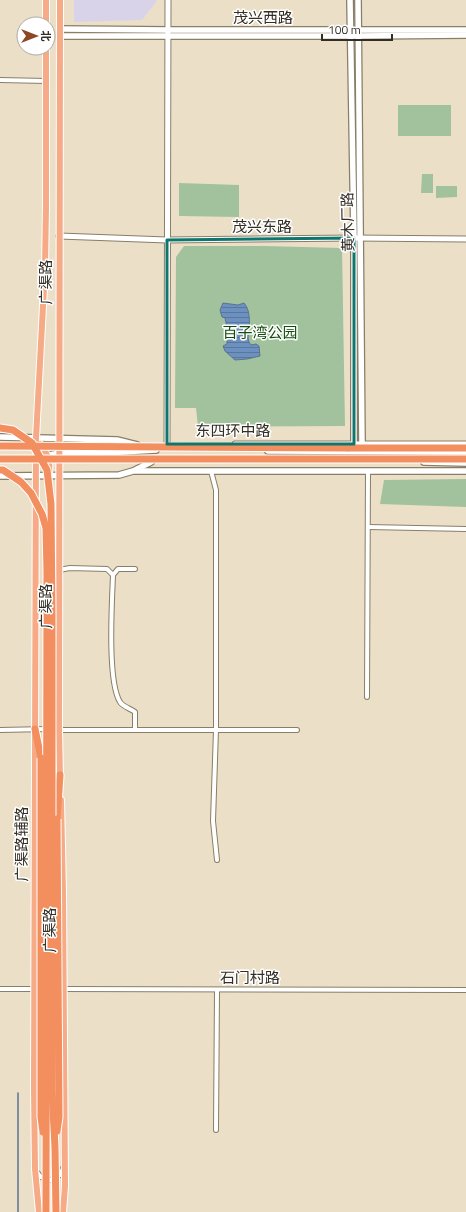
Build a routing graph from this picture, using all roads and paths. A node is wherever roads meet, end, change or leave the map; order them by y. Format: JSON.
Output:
{"nodes":[{"id":1,"x":46,"y":0,"type":"edge"},
{"id":2,"x":60,"y":0,"type":"edge"},
{"id":3,"x":168,"y":0,"type":"edge"},
{"id":4,"x":350,"y":0,"type":"edge"},
{"id":5,"x":358,"y":0,"type":"edge"},
{"id":6,"x":46,"y":16,"type":"edge"},
{"id":7,"x":60,"y":29,"type":"junction"},
{"id":8,"x":466,"y":30,"type":"edge"},
{"id":9,"x":168,"y":33,"type":"junction"},
{"id":10,"x":351,"y":33,"type":"junction"},
{"id":11,"x":358,"y":33,"type":"junction"},
{"id":12,"x":466,"y":35,"type":"edge"},
{"id":13,"x":60,"y":36,"type":"junction"},
{"id":14,"x":46,"y":56,"type":"edge"},
{"id":15,"x":0,"y":80,"type":"edge"},
{"id":16,"x":47,"y":81,"type":"junction"},
{"id":17,"x":59,"y":236,"type":"junction"},
{"id":18,"x":357,"y":238,"type":"junction"},
{"id":19,"x":466,"y":239,"type":"edge"},
{"id":20,"x":167,"y":240,"type":"junction"},
{"id":21,"x":0,"y":428,"type":"edge"},
{"id":22,"x":0,"y":437,"type":"edge"},
{"id":23,"x":36,"y":438,"type":"junction"},
{"id":24,"x":59,"y":439,"type":"junction"},
{"id":25,"x":133,"y":444,"type":"junction"},
{"id":26,"x":167,"y":444,"type":"junction"},
{"id":27,"x":354,"y":444,"type":"junction"},
{"id":28,"x":362,"y":444,"type":"junction"},
{"id":29,"x":466,"y":444,"type":"edge"},
{"id":30,"x":0,"y":446,"type":"edge"},
{"id":31,"x":466,"y":448,"type":"edge"},
{"id":32,"x":150,"y":450,"type":"junction"},
{"id":33,"x":466,"y":452,"type":"edge"},
{"id":34,"x":59,"y":453,"type":"junction"},
{"id":35,"x":105,"y":454,"type":"junction"},
{"id":36,"x":36,"y":457,"type":"junction"},
{"id":37,"x":49,"y":458,"type":"junction"},
{"id":38,"x":0,"y":459,"type":"edge"},
{"id":39,"x":466,"y":459,"type":"edge"},
{"id":40,"x":59,"y":462,"type":"junction"},
{"id":41,"x":105,"y":462,"type":"junction"},
{"id":42,"x":151,"y":462,"type":"junction"},
{"id":43,"x":466,"y":463,"type":"edge"},
{"id":44,"x":0,"y":470,"type":"edge"},
{"id":45,"x":133,"y":471,"type":"junction"},
{"id":46,"x":211,"y":471,"type":"junction"},
{"id":47,"x":368,"y":471,"type":"junction"},
{"id":48,"x":466,"y":471,"type":"edge"},
{"id":49,"x":0,"y":476,"type":"edge"},
{"id":50,"x":36,"y":476,"type":"junction"},
{"id":51,"x":49,"y":476,"type":"junction"},
{"id":52,"x":59,"y":476,"type":"junction"},
{"id":53,"x":50,"y":510,"type":"junction"},
{"id":54,"x":368,"y":527,"type":"junction"},
{"id":55,"x":466,"y":529,"type":"edge"},
{"id":56,"x":59,"y":534,"type":"junction"},
{"id":57,"x":135,"y":569,"type":"dead end"},
{"id":58,"x":59,"y":570,"type":"joint"},
{"id":59,"x":113,"y":575,"type":"junction"},
{"id":60,"x":367,"y":697,"type":"dead end"},
{"id":61,"x":35,"y":729,"type":"junction"},
{"id":62,"x":0,"y":730,"type":"edge"},
{"id":63,"x":59,"y":730,"type":"junction"},
{"id":64,"x":135,"y":730,"type":"junction"},
{"id":65,"x":216,"y":730,"type":"junction"},
{"id":66,"x":297,"y":730,"type":"dead end"},
{"id":67,"x":60,"y":775,"type":"junction"},
{"id":68,"x":218,"y":860,"type":"dead end"},
{"id":69,"x":34,"y":940,"type":"junction"},
{"id":70,"x":63,"y":941,"type":"junction"},
{"id":71,"x":0,"y":989,"type":"edge"},
{"id":72,"x":64,"y":989,"type":"junction"},
{"id":73,"x":34,"y":990,"type":"junction"},
{"id":74,"x":218,"y":990,"type":"junction"},
{"id":75,"x":466,"y":990,"type":"edge"},
{"id":76,"x":64,"y":1036,"type":"junction"},
{"id":77,"x":34,"y":1037,"type":"junction"},
{"id":78,"x":216,"y":1130,"type":"dead end"},
{"id":79,"x":55,"y":1147,"type":"junction"},
{"id":80,"x":46,"y":1156,"type":"junction"},
{"id":81,"x":65,"y":1163,"type":"junction"},
{"id":82,"x":35,"y":1169,"type":"junction"},
{"id":83,"x":39,"y":1212,"type":"edge"},
{"id":84,"x":46,"y":1212,"type":"edge"},
{"id":85,"x":56,"y":1212,"type":"edge"},
{"id":86,"x":63,"y":1212,"type":"edge"}],
"edges":[{"from":1,"to":6,"type":"main road"},
{"from":2,"to":7,"type":"main road","name":"广渠路"},
{"from":3,"to":9,"type":"street"},
{"from":4,"to":10,"type":"main road"},
{"from":5,"to":11,"type":"main road","name":"黄木厂路"},
{"from":7,"to":9,"type":"main road","name":"茂兴西路"},
{"from":7,"to":13,"type":"main road","name":"广渠路"},
{"from":8,"to":11,"type":"main road","name":"茂兴西路"},
{"from":9,"to":10,"type":"main road","name":"茂兴西路"},
{"from":9,"to":13,"type":"main road","name":"茂兴西路"},
{"from":9,"to":20,"type":"street"},
{"from":10,"to":11,"type":"main road","name":"茂兴西路"},
{"from":10,"to":18,"type":"main road"},
{"from":11,"to":12,"type":"main road","name":"茂兴西路"},
{"from":11,"to":18,"type":"main road","name":"黄木厂路"},
{"from":13,"to":17,"type":"main road","name":"广渠路"},
{"from":14,"to":16,"type":"main road","name":"广渠路"},
{"from":15,"to":16,"type":"street"},
{"from":16,"to":23,"type":"main road","name":"广渠路"},
{"from":17,"to":20,"type":"street","name":"茂兴东路"},
{"from":17,"to":24,"type":"main road","name":"广渠路"},
{"from":18,"to":19,"type":"street","name":"茂兴东路"},
{"from":18,"to":20,"type":"street","name":"茂兴东路"},
{"from":18,"to":27,"type":"main road"},
{"from":18,"to":28,"type":"main road","name":"黄木厂路"},
{"from":20,"to":26,"type":"street"},
{"from":21,"to":79,"type":"highway","name":"广渠路","bridge":true},
{"from":22,"to":23,"type":"main road","name":"东四环中路"},
{"from":23,"to":24,"type":"main road","name":"东四环中路"},
{"from":23,"to":36,"type":"main road","name":"广渠路"},
{"from":23,"to":37,"type":"main road"},
{"from":24,"to":25,"type":"main road","name":"东四环中路"},
{"from":24,"to":34,"type":"main road","name":"广渠路"},
{"from":25,"to":26,"type":"street","name":"东四环中路"},
{"from":25,"to":32,"type":"main road"},
{"from":26,"to":27,"type":"street","name":"东四环中路"},
{"from":27,"to":28,"type":"street","name":"东四环中路"},
{"from":28,"to":29,"type":"street","name":"东四环中路"},
{"from":30,"to":31,"type":"highway","name":"东四环中路","bridge":true},
{"from":32,"to":33,"type":"main road","name":"东四环中路"},
{"from":32,"to":35,"type":"main road","name":"东四环中路"},
{"from":34,"to":35,"type":"main road","name":"东四环中路"},
{"from":34,"to":37,"type":"main road","name":"东四环中路"},
{"from":34,"to":40,"type":"main road","name":"广渠路"},
{"from":35,"to":41,"type":"main road"},
{"from":36,"to":37,"type":"main road","name":"东四环中路"},
{"from":36,"to":50,"type":"main road","name":"广渠路"},
{"from":37,"to":40,"type":"main road","name":"东四环中路"},
{"from":37,"to":51,"type":"main road"},
{"from":38,"to":39,"type":"highway","name":"东四环中路","bridge":true},
{"from":40,"to":41,"type":"main road","name":"东四环中路"},
{"from":40,"to":52,"type":"main road","name":"广渠路"},
{"from":41,"to":42,"type":"main road","name":"东四环中路"},
{"from":42,"to":43,"type":"main road","name":"东四环中路"},
{"from":42,"to":45,"type":"main road"},
{"from":44,"to":80,"type":"highway","name":"广渠路","bridge":true},
{"from":45,"to":46,"type":"main road"},
{"from":45,"to":52,"type":"main road"},
{"from":46,"to":47,"type":"main road"},
{"from":46,"to":65,"type":"street"},
{"from":47,"to":48,"type":"main road"},
{"from":47,"to":54,"type":"street"},
{"from":49,"to":50,"type":"main road"},
{"from":50,"to":51,"type":"main road"},
{"from":50,"to":61,"type":"main road","name":"广渠路辅路"},
{"from":51,"to":52,"type":"main road"},
{"from":51,"to":53,"type":"main road"},
{"from":52,"to":56,"type":"main road","name":"广渠路"},
{"from":53,"to":56,"type":"main road"},
{"from":53,"to":58,"type":"main road"},
{"from":54,"to":55,"type":"street"},
{"from":54,"to":60,"type":"street"},
{"from":56,"to":63,"type":"main road","name":"广渠路"},
{"from":57,"to":59,"type":"street"},
{"from":58,"to":59,"type":"street"},
{"from":59,"to":64,"type":"street"},
{"from":61,"to":62,"type":"street"},
{"from":61,"to":63,"type":"street"},
{"from":61,"to":69,"type":"main road","name":"广渠路辅路"},
{"from":61,"to":80,"type":"highway","bridge":true},
{"from":63,"to":64,"type":"street"},
{"from":63,"to":67,"type":"main road","name":"广渠路"},
{"from":64,"to":65,"type":"street"},
{"from":65,"to":66,"type":"street"},
{"from":65,"to":68,"type":"street"},
{"from":67,"to":70,"type":"main road","name":"广渠路"},
{"from":67,"to":79,"type":"highway","bridge":true},
{"from":69,"to":70,"type":"street"},
{"from":69,"to":73,"type":"main road","name":"广渠路辅路"},
{"from":70,"to":72,"type":"main road","name":"广渠路"},
{"from":71,"to":73,"type":"street","name":"石门村路"},
{"from":72,"to":73,"type":"street","name":"石门村路"},
{"from":72,"to":74,"type":"street","name":"石门村路"},
{"from":72,"to":76,"type":"main road","name":"广渠路"},
{"from":73,"to":77,"type":"main road","name":"广渠路辅路"},
{"from":74,"to":75,"type":"street","name":"石门村路"},
{"from":74,"to":78,"type":"street"},
{"from":76,"to":77,"type":"street"},
{"from":76,"to":81,"type":"main road","name":"广渠路"},
{"from":77,"to":82,"type":"main road","name":"广渠路辅路"},
{"from":79,"to":85,"type":"highway","name":"广渠路","bridge":true},
{"from":80,"to":84,"type":"highway","name":"广渠路","bridge":true},
{"from":81,"to":82,"type":"street"},
{"from":81,"to":86,"type":"main road","name":"广渠路"},
{"from":82,"to":83,"type":"main road","name":"广渠路辅路"}]}
